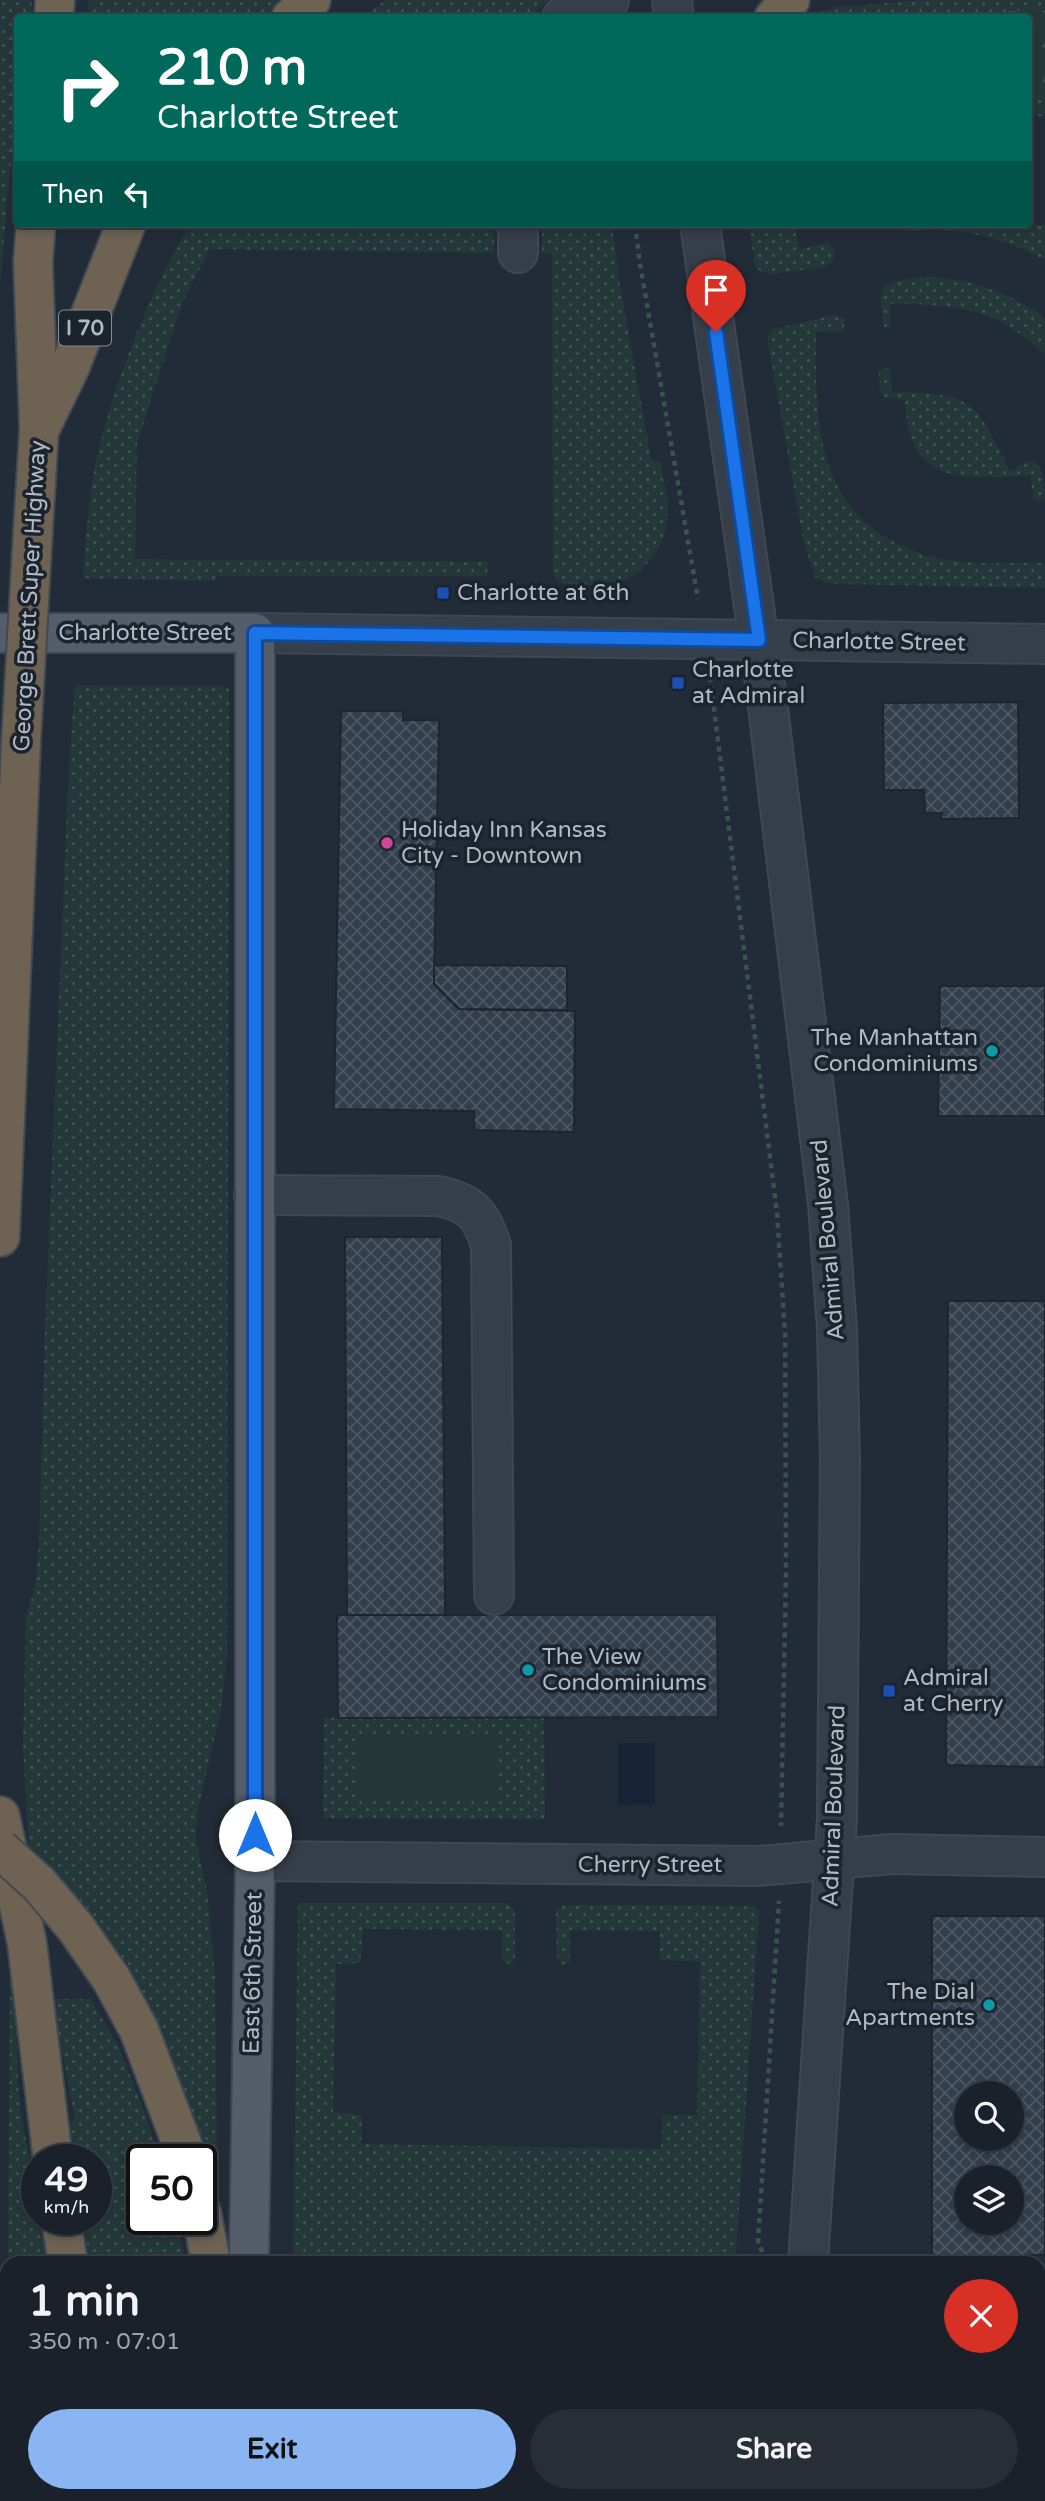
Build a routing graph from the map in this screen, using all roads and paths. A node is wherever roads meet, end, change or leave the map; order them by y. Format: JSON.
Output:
{"nodes":[{"id":1,"x":311,"y":0,"type":"edge"},
{"id":2,"x":610,"y":0,"type":"edge"},
{"id":3,"x":790,"y":0,"type":"edge"},
{"id":4,"x":295,"y":14,"type":"edge"},
{"id":5,"x":567,"y":14,"type":"edge"},
{"id":6,"x":778,"y":14,"type":"edge"},
{"id":7,"x":36,"y":228,"type":"edge"},
{"id":8,"x":124,"y":228,"type":"edge"},
{"id":9,"x":636,"y":228,"type":"edge"},
{"id":10,"x":701,"y":228,"type":"edge"},
{"id":11,"x":39,"y":430,"type":"junction"},
{"id":12,"x":0,"y":633,"type":"edge"},
{"id":13,"x":255,"y":633,"type":"junction"},
{"id":14,"x":705,"y":639,"type":"junction"},
{"id":15,"x":759,"y":640,"type":"junction"},
{"id":16,"x":1045,"y":644,"type":"edge"},
{"id":17,"x":254,"y":1195,"type":"junction"},
{"id":18,"x":0,"y":1237,"type":"edge"},
{"id":19,"x":494,"y":1595,"type":"dead end"},
{"id":20,"x":0,"y":1816,"type":"edge"},
{"id":21,"x":0,"y":1849,"type":"edge"},
{"id":22,"x":1045,"y":1857,"type":"edge"},
{"id":23,"x":835,"y":1859,"type":"junction"},
{"id":24,"x":255,"y":1861,"type":"junction"},
{"id":25,"x":781,"y":1864,"type":"junction"},
{"id":26,"x":51,"y":2144,"type":"edge"},
{"id":27,"x":182,"y":2144,"type":"edge"},
{"id":28,"x":64,"y":2235,"type":"edge"},
{"id":29,"x":206,"y":2235,"type":"edge"},
{"id":30,"x":67,"y":2256,"type":"edge"},
{"id":31,"x":210,"y":2256,"type":"edge"},
{"id":32,"x":249,"y":2256,"type":"edge"},
{"id":33,"x":765,"y":2256,"type":"edge"},
{"id":34,"x":808,"y":2256,"type":"edge"}],
"edges":[{"from":1,"to":4,"type":"highway"},
{"from":2,"to":5,"type":"street"},
{"from":3,"to":6,"type":"highway"},
{"from":7,"to":11,"type":"highway"},
{"from":8,"to":11,"type":"highway","name":"George Brett Super Highway","number":"I 70"},
{"from":9,"to":14,"type":"path"},
{"from":10,"to":15,"type":"street","name":"Admiral Boulevard"},
{"from":11,"to":18,"type":"highway","name":"George Brett Super Highway","bridge":true},
{"from":12,"to":13,"type":"main road","name":"Charlotte Street"},
{"from":13,"to":14,"type":"street","name":"Charlotte Street"},
{"from":13,"to":17,"type":"main road","name":"East 6th Street"},
{"from":14,"to":15,"type":"street","name":"Charlotte Street"},
{"from":14,"to":25,"type":"path"},
{"from":15,"to":16,"type":"street","name":"Charlotte Street"},
{"from":15,"to":23,"type":"street","name":"Admiral Boulevard"},
{"from":17,"to":19,"type":"street"},
{"from":17,"to":24,"type":"main road","name":"East 6th Street"},
{"from":20,"to":26,"type":"highway"},
{"from":21,"to":27,"type":"highway","bridge":true},
{"from":22,"to":23,"type":"street","name":"Cherry Street"},
{"from":23,"to":25,"type":"street","name":"Cherry Street"},
{"from":23,"to":34,"type":"street","name":"Admiral Boulevard"},
{"from":24,"to":25,"type":"street","name":"Cherry Street"},
{"from":24,"to":32,"type":"main road","name":"East 6th Street"},
{"from":25,"to":33,"type":"path"},
{"from":28,"to":30,"type":"highway"},
{"from":29,"to":31,"type":"highway"}]}
